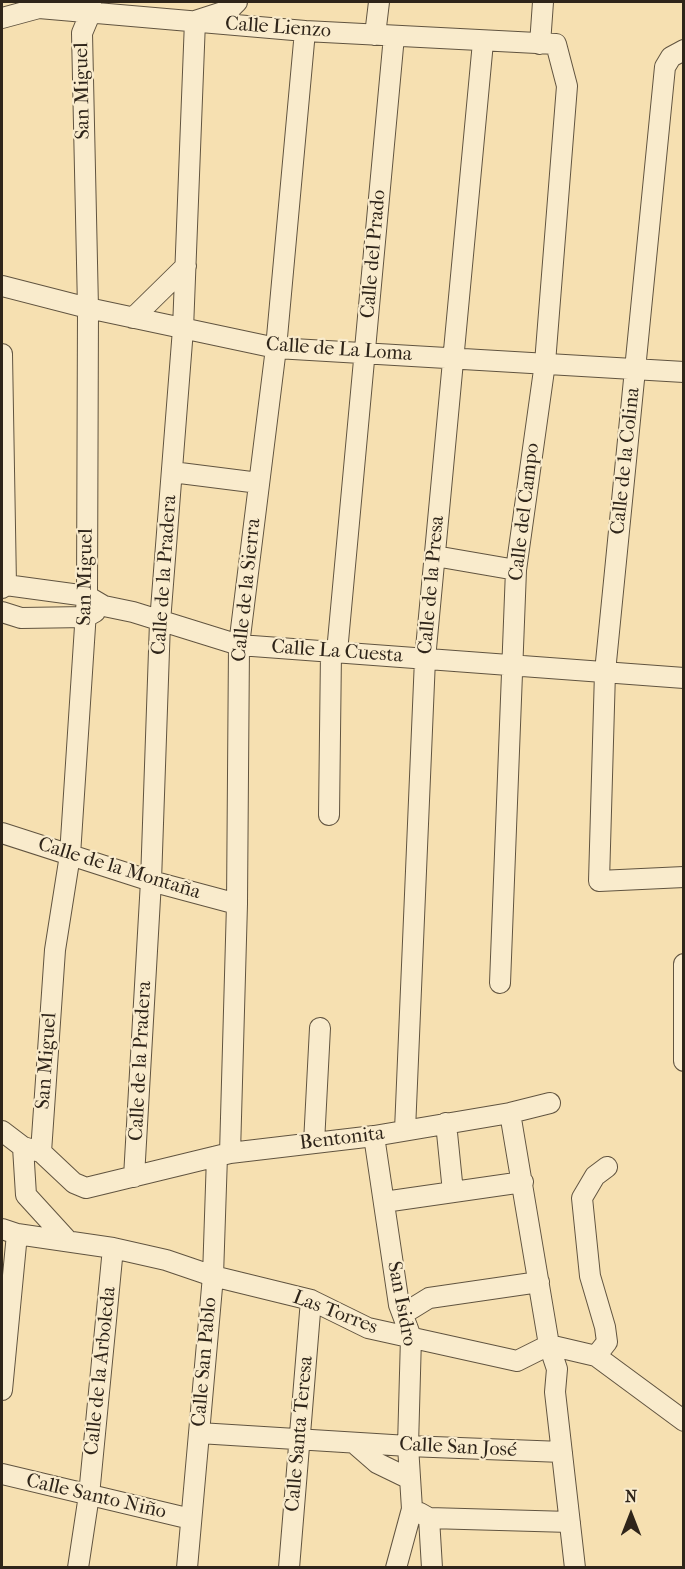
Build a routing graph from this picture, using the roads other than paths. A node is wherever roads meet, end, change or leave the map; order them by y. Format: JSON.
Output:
{"nodes":[{"id":1,"x":237,"y":2,"type":"edge"},
{"id":2,"x":379,"y":2,"type":"edge"},
{"id":3,"x":543,"y":2,"type":"edge"},
{"id":4,"x":91,"y":8,"type":"edge"},
{"id":5,"x":2,"y":18,"type":"edge"},
{"id":6,"x":195,"y":21,"type":"junction"},
{"id":7,"x":305,"y":31,"type":"junction"},
{"id":8,"x":385,"y":35,"type":"junction"},
{"id":9,"x":483,"y":42,"type":"junction"},
{"id":10,"x":548,"y":44,"type":"junction"},
{"id":11,"x":684,"y":50,"type":"edge"},
{"id":12,"x":186,"y":266,"type":"junction"},
{"id":13,"x":2,"y":269,"type":"edge"},
{"id":14,"x":2,"y":286,"type":"edge"},
{"id":15,"x":2,"y":298,"type":"edge"},
{"id":16,"x":88,"y":308,"type":"junction"},
{"id":17,"x":133,"y":318,"type":"junction"},
{"id":18,"x":183,"y":329,"type":"junction"},
{"id":19,"x":276,"y":348,"type":"junction"},
{"id":20,"x":365,"y":353,"type":"junction"},
{"id":21,"x":2,"y":354,"type":"edge"},
{"id":22,"x":454,"y":357,"type":"junction"},
{"id":23,"x":545,"y":363,"type":"junction"},
{"id":24,"x":635,"y":369,"type":"junction"},
{"id":25,"x":684,"y":372,"type":"edge"},
{"id":26,"x":2,"y":389,"type":"edge"},
{"id":27,"x":172,"y":472,"type":"junction"},
{"id":28,"x":259,"y":483,"type":"junction"},
{"id":29,"x":435,"y":556,"type":"junction"},
{"id":30,"x":516,"y":570,"type":"junction"},
{"id":31,"x":4,"y":587,"type":"edge"},
{"id":32,"x":96,"y":601,"type":"junction"},
{"id":33,"x":2,"y":612,"type":"edge"},
{"id":34,"x":86,"y":618,"type":"junction"},
{"id":35,"x":160,"y":622,"type":"junction"},
{"id":36,"x":239,"y":645,"type":"junction"},
{"id":37,"x":334,"y":652,"type":"junction"},
{"id":38,"x":425,"y":659,"type":"junction"},
{"id":39,"x":512,"y":666,"type":"junction"},
{"id":40,"x":605,"y":672,"type":"junction"},
{"id":41,"x":684,"y":678,"type":"edge"},
{"id":42,"x":329,"y":815,"type":"dead end"},
{"id":43,"x":2,"y":833,"type":"edge"},
{"id":44,"x":70,"y":855,"type":"junction"},
{"id":45,"x":684,"y":877,"type":"edge"},
{"id":46,"x":151,"y":881,"type":"junction"},
{"id":47,"x":237,"y":904,"type":"junction"},
{"id":48,"x":684,"y":964,"type":"edge"},
{"id":49,"x":500,"y":982,"type":"dead end"},
{"id":50,"x":320,"y":1028,"type":"dead end"},
{"id":51,"x":684,"y":1061,"type":"edge"},
{"id":52,"x":550,"y":1103,"type":"dead end"},
{"id":53,"x":510,"y":1113,"type":"junction"},
{"id":54,"x":446,"y":1124,"type":"junction"},
{"id":55,"x":405,"y":1130,"type":"junction"},
{"id":56,"x":2,"y":1131,"type":"edge"},
{"id":57,"x":374,"y":1136,"type":"junction"},
{"id":58,"x":314,"y":1143,"type":"junction"},
{"id":59,"x":32,"y":1149,"type":"junction"},
{"id":60,"x":224,"y":1154,"type":"junction"},
{"id":61,"x":607,"y":1167,"type":"dead end"},
{"id":62,"x":134,"y":1177,"type":"junction"},
{"id":63,"x":523,"y":1182,"type":"junction"},
{"id":64,"x":453,"y":1192,"type":"junction"},
{"id":65,"x":384,"y":1202,"type":"junction"},
{"id":66,"x":9,"y":1231,"type":"edge"},
{"id":67,"x":68,"y":1242,"type":"junction"},
{"id":68,"x":113,"y":1248,"type":"junction"},
{"id":69,"x":213,"y":1276,"type":"junction"},
{"id":70,"x":539,"y":1282,"type":"junction"},
{"id":71,"x":311,"y":1300,"type":"junction"},
{"id":72,"x":401,"y":1310,"type":"junction"},
{"id":73,"x":368,"y":1328,"type":"junction"},
{"id":74,"x":411,"y":1337,"type":"junction"},
{"id":75,"x":549,"y":1345,"type":"junction"},
{"id":76,"x":596,"y":1356,"type":"junction"},
{"id":77,"x":2,"y":1390,"type":"edge"},
{"id":78,"x":684,"y":1421,"type":"edge"},
{"id":79,"x":199,"y":1433,"type":"junction"},
{"id":80,"x":301,"y":1441,"type":"junction"},
{"id":81,"x":354,"y":1443,"type":"junction"},
{"id":82,"x":408,"y":1446,"type":"junction"},
{"id":83,"x":562,"y":1452,"type":"junction"},
{"id":84,"x":2,"y":1474,"type":"edge"},
{"id":85,"x":410,"y":1479,"type":"junction"},
{"id":86,"x":89,"y":1495,"type":"junction"},
{"id":87,"x":421,"y":1514,"type":"junction"},
{"id":88,"x":191,"y":1519,"type":"junction"},
{"id":89,"x":570,"y":1522,"type":"junction"},
{"id":90,"x":78,"y":1568,"type":"edge"},
{"id":91,"x":187,"y":1568,"type":"edge"},
{"id":92,"x":289,"y":1568,"type":"edge"},
{"id":93,"x":396,"y":1568,"type":"edge"},
{"id":94,"x":432,"y":1568,"type":"edge"},
{"id":95,"x":575,"y":1568,"type":"edge"}],
"edges":[{"from":1,"to":6,"type":"street"},
{"from":2,"to":8,"type":"street","name":"Calle del Prado"},
{"from":3,"to":10,"type":"street","name":"Calle del Campo"},
{"from":4,"to":5,"type":"street","name":"Calle Lienzo"},
{"from":4,"to":6,"type":"street","name":"Calle Lienzo"},
{"from":4,"to":16,"type":"street","name":"San Miguel"},
{"from":6,"to":7,"type":"street","name":"Calle Lienzo"},
{"from":6,"to":12,"type":"street","name":"Calle de la Pradera"},
{"from":7,"to":8,"type":"street","name":"Calle Lienzo"},
{"from":7,"to":19,"type":"street","name":"Calle de la Sierra"},
{"from":8,"to":9,"type":"street","name":"Calle Lienzo"},
{"from":8,"to":20,"type":"street","name":"Calle del Prado"},
{"from":9,"to":10,"type":"street","name":"Calle Lienzo"},
{"from":9,"to":22,"type":"street","name":"Calle de la Presa"},
{"from":10,"to":23,"type":"street","name":"Calle del Campo"},
{"from":11,"to":24,"type":"street","name":"Calle de la Colina"},
{"from":12,"to":17,"type":"street"},
{"from":12,"to":18,"type":"street","name":"Calle de la Pradera"},
{"from":13,"to":14,"type":"street"},
{"from":14,"to":15,"type":"street"},
{"from":14,"to":16,"type":"street","name":"Calle de La Loma"},
{"from":16,"to":17,"type":"street","name":"Calle de La Loma"},
{"from":16,"to":32,"type":"street","name":"San Miguel"},
{"from":17,"to":18,"type":"street","name":"Calle de La Loma"},
{"from":18,"to":19,"type":"street","name":"Calle de La Loma"},
{"from":18,"to":27,"type":"street","name":"Calle de la Pradera"},
{"from":19,"to":20,"type":"street","name":"Calle de La Loma"},
{"from":19,"to":28,"type":"street","name":"Calle de la Sierra"},
{"from":20,"to":22,"type":"street","name":"Calle de La Loma"},
{"from":20,"to":37,"type":"street","name":"Calle del Prado"},
{"from":21,"to":26,"type":"street"},
{"from":22,"to":23,"type":"street","name":"Calle de La Loma"},
{"from":22,"to":29,"type":"street","name":"Calle de la Presa"},
{"from":23,"to":24,"type":"street","name":"Calle de La Loma"},
{"from":23,"to":30,"type":"street","name":"Calle del Campo"},
{"from":24,"to":25,"type":"street","name":"Calle de La Loma"},
{"from":24,"to":40,"type":"street","name":"Calle de la Colina"},
{"from":26,"to":31,"type":"street"},
{"from":27,"to":28,"type":"street"},
{"from":27,"to":35,"type":"street","name":"Calle de la Pradera"},
{"from":28,"to":36,"type":"street","name":"Calle de la Sierra"},
{"from":29,"to":30,"type":"street"},
{"from":29,"to":38,"type":"street","name":"Calle de la Presa"},
{"from":30,"to":39,"type":"street","name":"Calle del Campo"},
{"from":31,"to":32,"type":"street","name":"Calle La Cuesta"},
{"from":32,"to":34,"type":"street","name":"San Miguel"},
{"from":32,"to":35,"type":"street","name":"Calle La Cuesta"},
{"from":33,"to":34,"type":"street"},
{"from":34,"to":44,"type":"street","name":"San Miguel"},
{"from":35,"to":36,"type":"street","name":"Calle La Cuesta"},
{"from":35,"to":46,"type":"street","name":"Calle de la Pradera"},
{"from":36,"to":37,"type":"street","name":"Calle La Cuesta"},
{"from":36,"to":47,"type":"street","name":"Calle de la Sierra"},
{"from":37,"to":38,"type":"street","name":"Calle La Cuesta"},
{"from":37,"to":42,"type":"street","name":"Calle del Prado"},
{"from":38,"to":39,"type":"street","name":"Calle La Cuesta"},
{"from":38,"to":55,"type":"street","name":"Calle de la Presa"},
{"from":39,"to":40,"type":"street","name":"Calle La Cuesta"},
{"from":39,"to":49,"type":"street","name":"Calle del Campo"},
{"from":40,"to":41,"type":"street","name":"Calle La Cuesta"},
{"from":40,"to":45,"type":"street","name":"Calle de la Colina"},
{"from":43,"to":44,"type":"street","name":"Calle de la Montaña"},
{"from":44,"to":46,"type":"street","name":"Calle de la Montaña"},
{"from":44,"to":59,"type":"street","name":"San Miguel"},
{"from":46,"to":47,"type":"street","name":"Calle de la Montaña"},
{"from":46,"to":62,"type":"street","name":"Calle de la Pradera"},
{"from":47,"to":60,"type":"street","name":"Calle de la Sierra"},
{"from":48,"to":51,"type":"street"},
{"from":50,"to":58,"type":"street"},
{"from":52,"to":53,"type":"street","name":"Bentonita"},
{"from":53,"to":54,"type":"street","name":"Bentonita"},
{"from":53,"to":63,"type":"street"},
{"from":54,"to":55,"type":"street","name":"Bentonita"},
{"from":54,"to":64,"type":"street"},
{"from":55,"to":57,"type":"street","name":"Bentonita"},
{"from":56,"to":59,"type":"street"},
{"from":57,"to":58,"type":"street","name":"Bentonita"},
{"from":57,"to":65,"type":"street","name":"San Isidro"},
{"from":58,"to":60,"type":"street","name":"Bentonita"},
{"from":59,"to":62,"type":"street","name":"Bentonita"},
{"from":59,"to":67,"type":"street","name":"San Miguel"},
{"from":60,"to":62,"type":"street","name":"Bentonita"},
{"from":60,"to":69,"type":"street","name":"Calle San Pablo"},
{"from":61,"to":76,"type":"street"},
{"from":63,"to":64,"type":"street"},
{"from":63,"to":70,"type":"street"},
{"from":64,"to":65,"type":"street"},
{"from":65,"to":72,"type":"street","name":"San Isidro"},
{"from":66,"to":67,"type":"street","name":"Las Torres"},
{"from":66,"to":77,"type":"street"},
{"from":67,"to":68,"type":"street","name":"Las Torres"},
{"from":68,"to":69,"type":"street","name":"Las Torres"},
{"from":68,"to":86,"type":"street","name":"Calle de la Arboleda"},
{"from":69,"to":71,"type":"street","name":"Las Torres"},
{"from":69,"to":79,"type":"street","name":"Calle San Pablo"},
{"from":70,"to":72,"type":"street"},
{"from":70,"to":75,"type":"street"},
{"from":71,"to":73,"type":"street","name":"Las Torres"},
{"from":71,"to":80,"type":"street","name":"Calle Santa Teresa"},
{"from":72,"to":73,"type":"street"},
{"from":72,"to":74,"type":"street","name":"San Isidro"},
{"from":73,"to":74,"type":"street","name":"Las Torres"},
{"from":74,"to":75,"type":"street","name":"Las Torres"},
{"from":74,"to":82,"type":"street","name":"San Isidro"},
{"from":75,"to":76,"type":"street"},
{"from":75,"to":83,"type":"street"},
{"from":76,"to":78,"type":"street"},
{"from":79,"to":80,"type":"street","name":"Calle San José"},
{"from":79,"to":88,"type":"street","name":"Calle San Pablo"},
{"from":80,"to":81,"type":"street","name":"Calle San José"},
{"from":80,"to":92,"type":"street","name":"Calle Santa Teresa"},
{"from":81,"to":82,"type":"street","name":"Calle San José"},
{"from":81,"to":85,"type":"street","name":"Calle San José"},
{"from":82,"to":83,"type":"street","name":"Calle San José"},
{"from":82,"to":85,"type":"street","name":"San Isidro"},
{"from":83,"to":89,"type":"street"},
{"from":84,"to":86,"type":"street","name":"Calle Santo Niño"},
{"from":85,"to":87,"type":"street","name":"San Isidro"},
{"from":86,"to":88,"type":"street","name":"Calle Santo Niño"},
{"from":86,"to":90,"type":"street","name":"Calle de la Arboleda"},
{"from":87,"to":89,"type":"street"},
{"from":87,"to":93,"type":"street","name":"San Isidro"},
{"from":87,"to":94,"type":"street","name":"San Isidro"},
{"from":88,"to":91,"type":"street","name":"Calle San Pablo"},
{"from":89,"to":95,"type":"street"}]}
